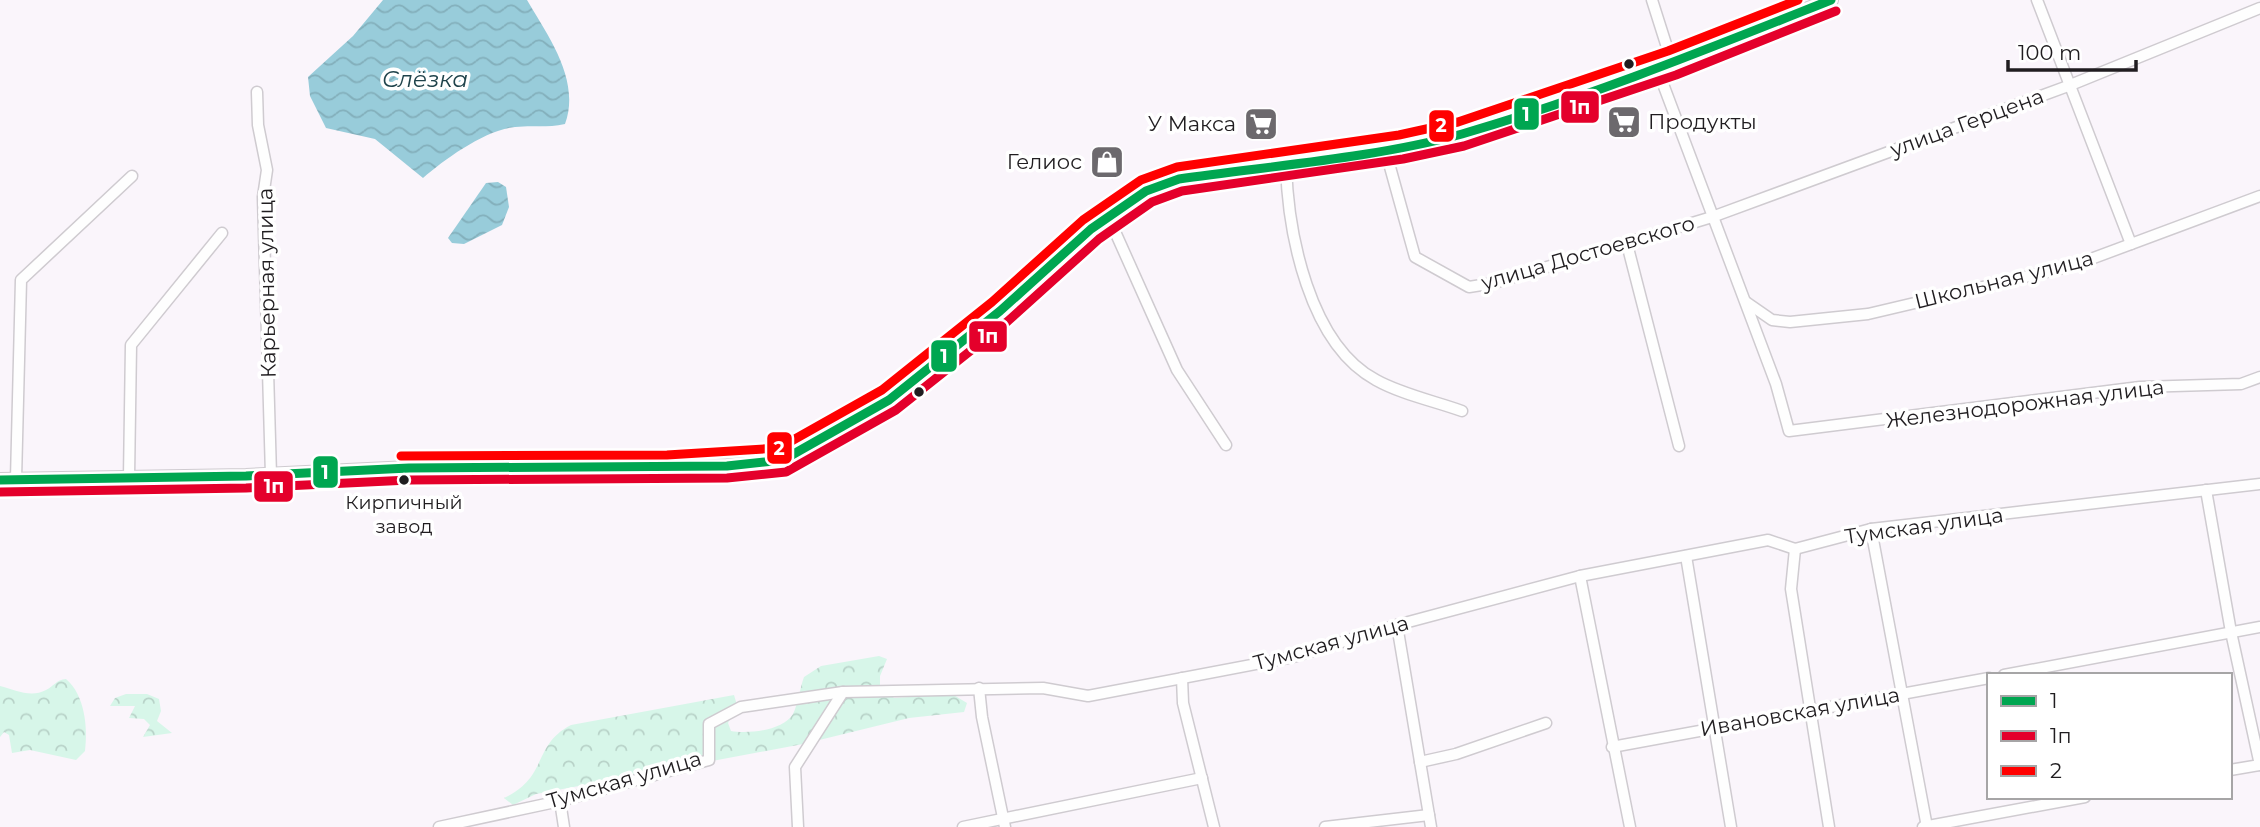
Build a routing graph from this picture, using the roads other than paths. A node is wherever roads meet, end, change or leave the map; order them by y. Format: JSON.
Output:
{"nodes":[{"id":1,"x":1652,"y":0,"type":"edge"},
{"id":2,"x":1831,"y":0,"type":"edge"},
{"id":3,"x":2037,"y":0,"type":"edge"},
{"id":4,"x":2260,"y":8,"type":"edge"},
{"id":5,"x":1672,"y":63,"type":"junction"},
{"id":6,"x":1657,"y":68,"type":"junction"},
{"id":7,"x":2068,"y":86,"type":"junction"},
{"id":8,"x":257,"y":92,"type":"dead end"},
{"id":9,"x":1385,"y":149,"type":"junction"},
{"id":10,"x":1286,"y":165,"type":"junction"},
{"id":11,"x":132,"y":176,"type":"dead end"},
{"id":12,"x":2260,"y":197,"type":"edge"},
{"id":13,"x":1108,"y":216,"type":"junction"},
{"id":14,"x":1712,"y":218,"type":"junction"},
{"id":15,"x":222,"y":233,"type":"dead end"},
{"id":16,"x":1627,"y":244,"type":"junction"},
{"id":17,"x":2131,"y":244,"type":"junction"},
{"id":18,"x":1745,"y":301,"type":"junction"},
{"id":19,"x":2260,"y":377,"type":"edge"},
{"id":20,"x":1462,"y":411,"type":"dead end"},
{"id":21,"x":1226,"y":445,"type":"dead end"},
{"id":22,"x":1679,"y":446,"type":"dead end"},
{"id":23,"x":271,"y":475,"type":"junction"},
{"id":24,"x":129,"y":477,"type":"junction"},
{"id":25,"x":16,"y":479,"type":"junction"},
{"id":26,"x":0,"y":480,"type":"edge"},
{"id":27,"x":2260,"y":484,"type":"edge"},
{"id":28,"x":2206,"y":490,"type":"junction"},
{"id":29,"x":1871,"y":530,"type":"junction"},
{"id":30,"x":1795,"y":549,"type":"junction"},
{"id":31,"x":1686,"y":556,"type":"junction"},
{"id":32,"x":1580,"y":576,"type":"junction"},
{"id":33,"x":1397,"y":625,"type":"junction"},
{"id":34,"x":2260,"y":627,"type":"edge"},
{"id":35,"x":2231,"y":632,"type":"junction"},
{"id":36,"x":2015,"y":673,"type":"edge"},
{"id":37,"x":1182,"y":678,"type":"junction"},
{"id":38,"x":1987,"y":678,"type":"edge"},
{"id":39,"x":979,"y":688,"type":"junction"},
{"id":40,"x":843,"y":692,"type":"junction"},
{"id":41,"x":1901,"y":694,"type":"junction"},
{"id":42,"x":1809,"y":709,"type":"junction"},
{"id":43,"x":1546,"y":723,"type":"dead end"},
{"id":44,"x":1714,"y":727,"type":"junction"},
{"id":45,"x":1612,"y":747,"type":"junction"},
{"id":46,"x":1420,"y":762,"type":"junction"},
{"id":47,"x":2260,"y":765,"type":"edge"},
{"id":48,"x":2232,"y":771,"type":"edge"},
{"id":49,"x":1202,"y":778,"type":"junction"},
{"id":50,"x":2074,"y":799,"type":"edge"},
{"id":51,"x":560,"y":801,"type":"junction"},
{"id":52,"x":1429,"y":815,"type":"junction"},
{"id":53,"x":1005,"y":823,"type":"edge"},
{"id":54,"x":439,"y":827,"type":"edge"},
{"id":55,"x":564,"y":827,"type":"edge"},
{"id":56,"x":798,"y":827,"type":"edge"},
{"id":57,"x":963,"y":827,"type":"edge"},
{"id":58,"x":1214,"y":827,"type":"edge"},
{"id":59,"x":1325,"y":827,"type":"edge"},
{"id":60,"x":1431,"y":827,"type":"edge"},
{"id":61,"x":1630,"y":827,"type":"edge"},
{"id":62,"x":1731,"y":827,"type":"edge"},
{"id":63,"x":1829,"y":827,"type":"edge"},
{"id":64,"x":1926,"y":827,"type":"edge"}],
"edges":[{"from":1,"to":5,"type":"street"},
{"from":2,"to":5,"type":"main road"},
{"from":3,"to":7,"type":"street"},
{"from":4,"to":7,"type":"street","name":"улица Герцена"},
{"from":5,"to":6,"type":"main road"},
{"from":6,"to":9,"type":"main road"},
{"from":6,"to":14,"type":"street"},
{"from":7,"to":14,"type":"street","name":"улица Герцена"},
{"from":7,"to":17,"type":"street"},
{"from":8,"to":23,"type":"street","name":"Карьерная улица"},
{"from":9,"to":10,"type":"main road"},
{"from":9,"to":16,"type":"street","name":"улица Достоевского"},
{"from":10,"to":13,"type":"main road"},
{"from":10,"to":20,"type":"street"},
{"from":11,"to":25,"type":"street"},
{"from":12,"to":17,"type":"street","name":"Школьная улица"},
{"from":13,"to":21,"type":"street"},
{"from":13,"to":23,"type":"main road"},
{"from":14,"to":16,"type":"street","name":"улица Достоевского"},
{"from":14,"to":18,"type":"street"},
{"from":15,"to":24,"type":"street"},
{"from":16,"to":22,"type":"street"},
{"from":17,"to":18,"type":"street","name":"Школьная улица"},
{"from":18,"to":19,"type":"street","name":"Железнодорожная улица"},
{"from":23,"to":24,"type":"main road"},
{"from":24,"to":25,"type":"main road"},
{"from":25,"to":26,"type":"main road"},
{"from":27,"to":28,"type":"street","name":"Тумская улица"},
{"from":28,"to":29,"type":"street","name":"Тумская улица"},
{"from":28,"to":35,"type":"street"},
{"from":29,"to":30,"type":"street","name":"Тумская улица"},
{"from":29,"to":41,"type":"street"},
{"from":30,"to":31,"type":"street","name":"Тумская улица"},
{"from":30,"to":42,"type":"street"},
{"from":31,"to":32,"type":"street","name":"Тумская улица"},
{"from":31,"to":44,"type":"street"},
{"from":32,"to":33,"type":"street","name":"Тумская улица"},
{"from":32,"to":45,"type":"street"},
{"from":33,"to":37,"type":"street","name":"Тумская улица"},
{"from":33,"to":46,"type":"street"},
{"from":34,"to":35,"type":"street"},
{"from":35,"to":36,"type":"street"},
{"from":35,"to":47,"type":"street"},
{"from":37,"to":39,"type":"street","name":"Тумская улица"},
{"from":37,"to":49,"type":"street"},
{"from":38,"to":41,"type":"street","name":"Ивановская улица"},
{"from":39,"to":40,"type":"street","name":"Тумская улица"},
{"from":39,"to":53,"type":"street"},
{"from":40,"to":51,"type":"street","name":"Тумская улица"},
{"from":40,"to":56,"type":"street"},
{"from":41,"to":42,"type":"street","name":"Ивановская улица"},
{"from":41,"to":64,"type":"street"},
{"from":42,"to":44,"type":"street","name":"Ивановская улица"},
{"from":42,"to":63,"type":"street"},
{"from":43,"to":46,"type":"street"},
{"from":44,"to":45,"type":"street","name":"Ивановская улица"},
{"from":44,"to":62,"type":"street"},
{"from":45,"to":61,"type":"street"},
{"from":46,"to":52,"type":"street"},
{"from":47,"to":48,"type":"street"},
{"from":49,"to":53,"type":"street"},
{"from":49,"to":58,"type":"street"},
{"from":50,"to":64,"type":"street"},
{"from":51,"to":54,"type":"street","name":"Тумская улица"},
{"from":51,"to":55,"type":"street"},
{"from":52,"to":59,"type":"street"},
{"from":52,"to":60,"type":"street"},
{"from":53,"to":57,"type":"street"}]}
